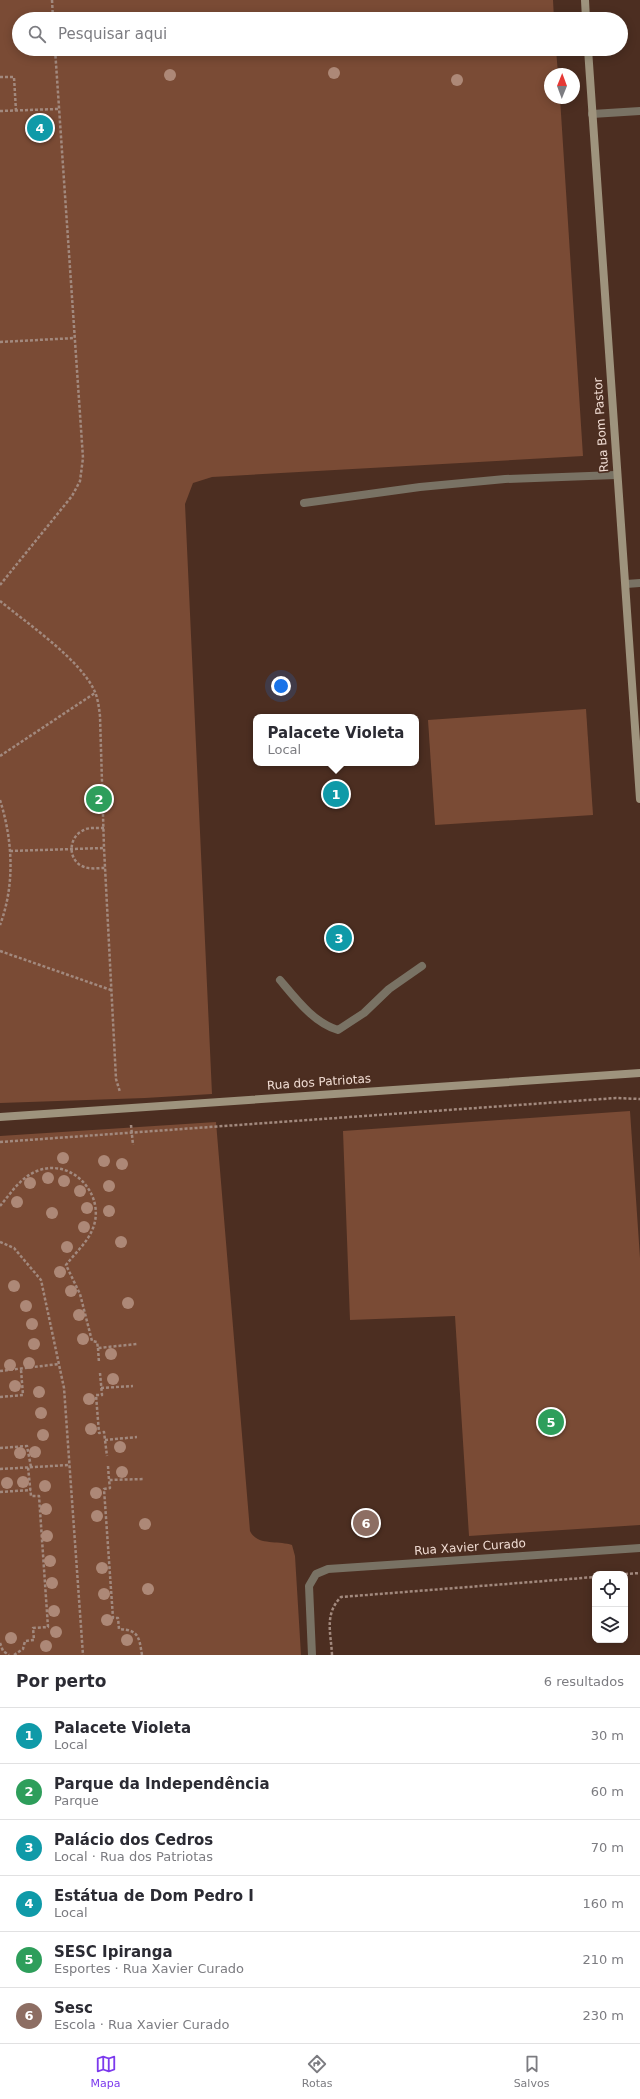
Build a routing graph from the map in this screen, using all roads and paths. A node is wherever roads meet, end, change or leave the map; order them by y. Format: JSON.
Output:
{"nodes":[{"id":1,"x":52,"y":0,"type":"edge"},
{"id":2,"x":585,"y":0,"type":"edge"},
{"id":3,"x":53,"y":12,"type":"edge"},
{"id":4,"x":586,"y":12,"type":"edge"},
{"id":5,"x":54,"y":56,"type":"edge"},
{"id":6,"x":588,"y":56,"type":"edge"},
{"id":7,"x":0,"y":77,"type":"edge"},
{"id":8,"x":58,"y":108,"type":"junction"},
{"id":9,"x":16,"y":111,"type":"junction"},
{"id":10,"x":640,"y":111,"type":"edge"},
{"id":11,"x":0,"y":112,"type":"edge"},
{"id":12,"x":592,"y":114,"type":"junction"},
{"id":13,"x":75,"y":338,"type":"junction"},
{"id":14,"x":0,"y":342,"type":"edge"},
{"id":15,"x":616,"y":475,"type":"junction"},
{"id":16,"x":304,"y":503,"type":"dead end"},
{"id":17,"x":640,"y":583,"type":"edge"},
{"id":18,"x":626,"y":584,"type":"junction"},
{"id":19,"x":0,"y":585,"type":"edge"},
{"id":20,"x":0,"y":602,"type":"edge"},
{"id":21,"x":95,"y":693,"type":"junction"},
{"id":22,"x":0,"y":756,"type":"edge"},
{"id":23,"x":640,"y":799,"type":"edge"},
{"id":24,"x":0,"y":800,"type":"edge"},
{"id":25,"x":104,"y":828,"type":"junction"},
{"id":26,"x":104,"y":848,"type":"junction"},
{"id":27,"x":71,"y":849,"type":"junction"},
{"id":28,"x":10,"y":850,"type":"junction"},
{"id":29,"x":106,"y":868,"type":"junction"},
{"id":30,"x":0,"y":925,"type":"edge"},
{"id":31,"x":0,"y":950,"type":"edge"},
{"id":32,"x":422,"y":966,"type":"dead end"},
{"id":33,"x":280,"y":980,"type":"dead end"},
{"id":34,"x":111,"y":990,"type":"junction"},
{"id":35,"x":640,"y":1073,"type":"edge"},
{"id":36,"x":640,"y":1099,"type":"edge"},
{"id":37,"x":124,"y":1108,"type":"junction"},
{"id":38,"x":0,"y":1117,"type":"edge"},
{"id":39,"x":133,"y":1130,"type":"junction"},
{"id":40,"x":0,"y":1142,"type":"edge"},
{"id":41,"x":133,"y":1145,"type":"dead end"},
{"id":42,"x":0,"y":1206,"type":"edge"},
{"id":43,"x":0,"y":1242,"type":"edge"},
{"id":44,"x":137,"y":1344,"type":"dead end"},
{"id":45,"x":98,"y":1348,"type":"junction"},
{"id":46,"x":99,"y":1363,"type":"dead end"},
{"id":47,"x":59,"y":1364,"type":"junction"},
{"id":48,"x":21,"y":1370,"type":"junction"},
{"id":49,"x":0,"y":1371,"type":"edge"},
{"id":50,"x":100,"y":1373,"type":"dead end"},
{"id":51,"x":133,"y":1386,"type":"dead end"},
{"id":52,"x":101,"y":1388,"type":"junction"},
{"id":53,"x":0,"y":1397,"type":"edge"},
{"id":54,"x":137,"y":1437,"type":"dead end"},
{"id":55,"x":104,"y":1440,"type":"junction"},
{"id":56,"x":0,"y":1448,"type":"edge"},
{"id":57,"x":107,"y":1456,"type":"dead end"},
{"id":58,"x":69,"y":1465,"type":"junction"},
{"id":59,"x":108,"y":1466,"type":"dead end"},
{"id":60,"x":29,"y":1467,"type":"junction"},
{"id":61,"x":0,"y":1469,"type":"edge"},
{"id":62,"x":144,"y":1479,"type":"dead end"},
{"id":63,"x":110,"y":1480,"type":"junction"},
{"id":64,"x":31,"y":1490,"type":"junction"},
{"id":65,"x":0,"y":1492,"type":"edge"},
{"id":66,"x":640,"y":1548,"type":"edge"},
{"id":67,"x":640,"y":1573,"type":"edge"},
{"id":68,"x":628,"y":1574,"type":"edge"},
{"id":69,"x":592,"y":1577,"type":"edge"},
{"id":70,"x":0,"y":1644,"type":"edge"},
{"id":71,"x":10,"y":1655,"type":"edge"},
{"id":72,"x":14,"y":1655,"type":"edge"},
{"id":73,"x":83,"y":1655,"type":"edge"},
{"id":74,"x":142,"y":1655,"type":"edge"},
{"id":75,"x":312,"y":1655,"type":"edge"},
{"id":76,"x":332,"y":1655,"type":"edge"}],
"edges":[{"from":1,"to":3,"type":"path"},
{"from":2,"to":4,"type":"main road"},
{"from":5,"to":8,"type":"path"},
{"from":6,"to":12,"type":"main road","name":"Rua Bom Pastor"},
{"from":7,"to":9,"type":"path"},
{"from":8,"to":9,"type":"path"},
{"from":8,"to":13,"type":"path"},
{"from":9,"to":11,"type":"path"},
{"from":10,"to":12,"type":"street"},
{"from":12,"to":15,"type":"main road","name":"Rua Bom Pastor"},
{"from":13,"to":14,"type":"path"},
{"from":13,"to":19,"type":"path"},
{"from":15,"to":16,"type":"street"},
{"from":15,"to":18,"type":"main road","name":"Rua Bom Pastor"},
{"from":17,"to":18,"type":"street"},
{"from":18,"to":23,"type":"main road","name":"Rua Bom Pastor"},
{"from":20,"to":21,"type":"path"},
{"from":21,"to":22,"type":"path"},
{"from":21,"to":25,"type":"path"},
{"from":24,"to":28,"type":"path"},
{"from":25,"to":26,"type":"path"},
{"from":25,"to":27,"type":"path"},
{"from":26,"to":27,"type":"path"},
{"from":26,"to":29,"type":"path"},
{"from":27,"to":28,"type":"path"},
{"from":27,"to":29,"type":"path"},
{"from":28,"to":30,"type":"path"},
{"from":29,"to":34,"type":"path"},
{"from":31,"to":34,"type":"path"},
{"from":32,"to":33,"type":"street"},
{"from":34,"to":37,"type":"path"},
{"from":35,"to":37,"type":"main road","name":"Rua dos Patriotas"},
{"from":36,"to":39,"type":"path"},
{"from":37,"to":38,"type":"main road","name":"Rua dos Patriotas"},
{"from":39,"to":40,"type":"path"},
{"from":39,"to":41,"type":"path"},
{"from":42,"to":45,"type":"path"},
{"from":43,"to":47,"type":"path"},
{"from":44,"to":45,"type":"path"},
{"from":45,"to":46,"type":"path"},
{"from":47,"to":48,"type":"path"},
{"from":47,"to":58,"type":"path"},
{"from":48,"to":49,"type":"path"},
{"from":48,"to":53,"type":"path"},
{"from":50,"to":52,"type":"path"},
{"from":51,"to":52,"type":"path"},
{"from":52,"to":55,"type":"path"},
{"from":54,"to":55,"type":"path"},
{"from":55,"to":57,"type":"path"},
{"from":56,"to":60,"type":"path"},
{"from":58,"to":60,"type":"path"},
{"from":58,"to":73,"type":"path"},
{"from":59,"to":63,"type":"path"},
{"from":60,"to":61,"type":"path"},
{"from":60,"to":64,"type":"path"},
{"from":62,"to":63,"type":"path"},
{"from":63,"to":74,"type":"path"},
{"from":64,"to":65,"type":"path"},
{"from":64,"to":72,"type":"path"},
{"from":66,"to":75,"type":"street","name":"Rua Xavier Curado"},
{"from":67,"to":68,"type":"path"},
{"from":69,"to":76,"type":"path"},
{"from":70,"to":71,"type":"path"}]}
